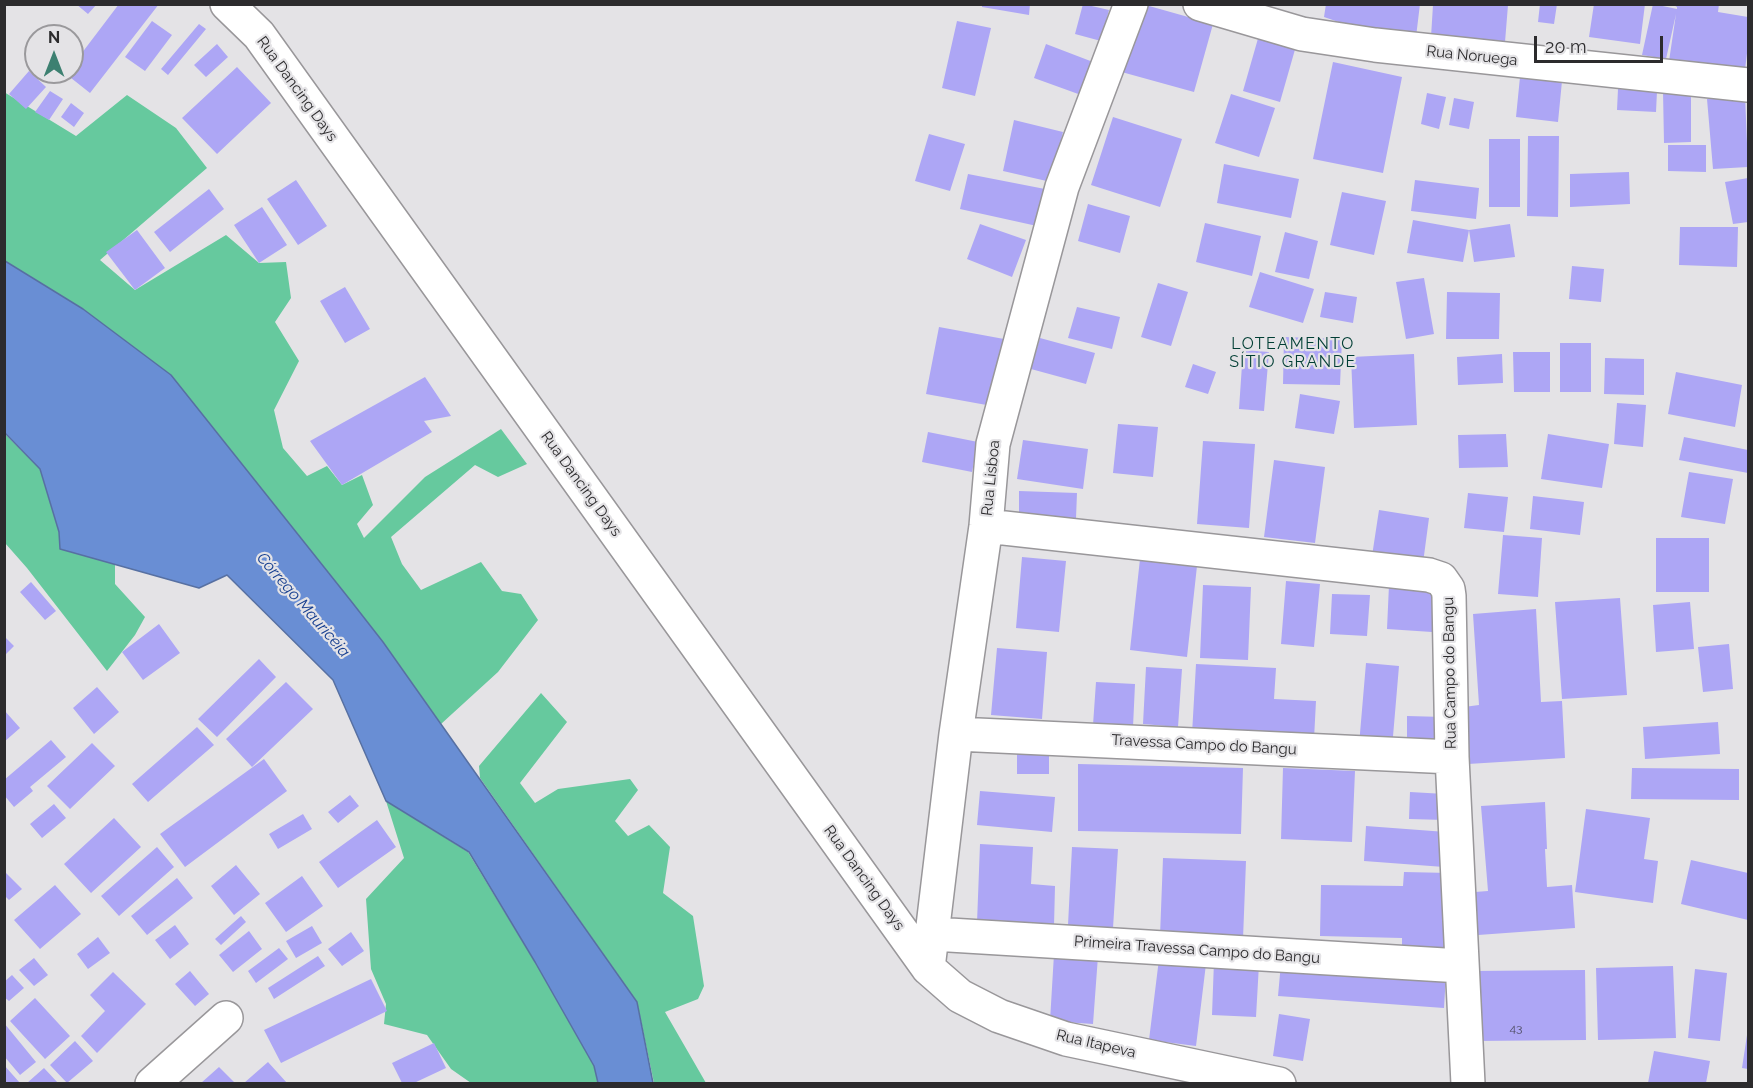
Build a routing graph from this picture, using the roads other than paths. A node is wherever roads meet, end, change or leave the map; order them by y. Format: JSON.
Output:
{"nodes":[{"id":1,"x":227,"y":4,"type":"edge"},
{"id":2,"x":1131,"y":4,"type":"edge"},
{"id":3,"x":1200,"y":4,"type":"edge"},
{"id":4,"x":1749,"y":85,"type":"edge"},
{"id":5,"x":986,"y":526,"type":"junction"},
{"id":6,"x":956,"y":734,"type":"junction"},
{"id":7,"x":1452,"y":756,"type":"junction"},
{"id":8,"x":933,"y":934,"type":"junction"},
{"id":9,"x":1461,"y":966,"type":"junction"},
{"id":10,"x":928,"y":968,"type":"junction"},
{"id":11,"x":226,"y":1018,"type":"dead end"},
{"id":12,"x":152,"y":1083,"type":"edge"},
{"id":13,"x":1280,"y":1083,"type":"edge"},
{"id":14,"x":1468,"y":1083,"type":"edge"}],
"edges":[{"from":1,"to":10,"type":"street","name":"Rua Dancing Days"},
{"from":2,"to":5,"type":"street","name":"Rua Lisboa"},
{"from":3,"to":4,"type":"street","name":"Rua Noruega"},
{"from":5,"to":6,"type":"street","name":"Rua Lisboa"},
{"from":5,"to":7,"type":"street","name":"Rua Campo do Bangu"},
{"from":6,"to":7,"type":"street","name":"Travessa Campo do Bangu"},
{"from":6,"to":8,"type":"street","name":"Rua Lisboa"},
{"from":7,"to":9,"type":"street","name":"Rua Campo do Bangu"},
{"from":8,"to":9,"type":"street","name":"Primeira Travessa Campo do Bangu"},
{"from":8,"to":10,"type":"street","name":"Rua Lisboa"},
{"from":9,"to":14,"type":"street","name":"Rua Campo do Bangu"},
{"from":10,"to":13,"type":"street","name":"Rua Itapeva"},
{"from":11,"to":12,"type":"street"}]}
